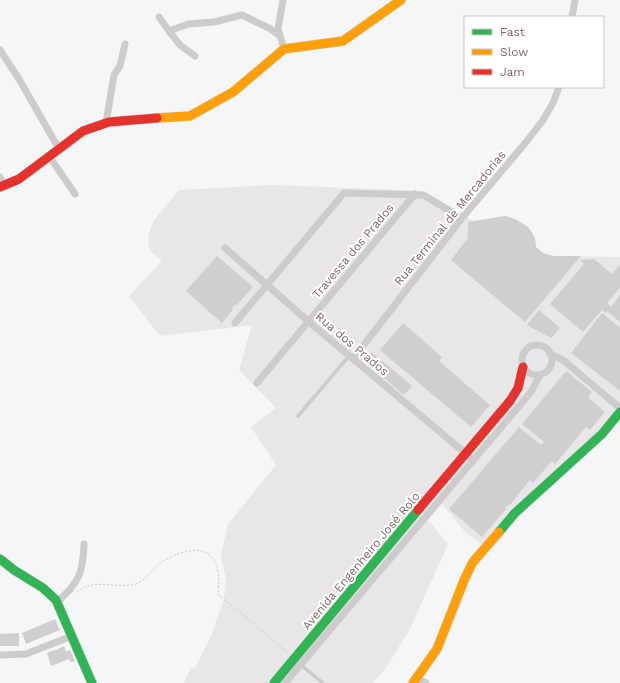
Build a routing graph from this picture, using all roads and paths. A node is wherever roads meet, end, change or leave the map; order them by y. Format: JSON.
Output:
{"nodes":[{"id":1,"x":283,"y":0,"type":"edge"},
{"id":2,"x":401,"y":0,"type":"edge"},
{"id":3,"x":575,"y":0,"type":"edge"},
{"id":4,"x":572,"y":16,"type":"edge"},
{"id":5,"x":159,"y":17,"type":"dead end"},
{"id":6,"x":169,"y":31,"type":"junction"},
{"id":7,"x":280,"y":36,"type":"junction"},
{"id":8,"x":125,"y":44,"type":"dead end"},
{"id":9,"x":0,"y":50,"type":"edge"},
{"id":10,"x":284,"y":50,"type":"junction"},
{"id":11,"x":195,"y":56,"type":"dead end"},
{"id":12,"x":559,"y":88,"type":"edge"},
{"id":13,"x":106,"y":123,"type":"junction"},
{"id":14,"x":59,"y":149,"type":"junction"},
{"id":15,"x":49,"y":156,"type":"junction"},
{"id":16,"x":1,"y":183,"type":"edge"},
{"id":17,"x":75,"y":194,"type":"dead end"},
{"id":18,"x":415,"y":194,"type":"junction"},
{"id":19,"x":462,"y":218,"type":"junction"},
{"id":20,"x":225,"y":248,"type":"dead end"},
{"id":21,"x":267,"y":285,"type":"junction"},
{"id":22,"x":308,"y":321,"type":"junction"},
{"id":23,"x":235,"y":323,"type":"dead end"},
{"id":24,"x":550,"y":354,"type":"junction"},
{"id":25,"x":351,"y":358,"type":"junction"},
{"id":26,"x":523,"y":367,"type":"junction"},
{"id":27,"x":540,"y":375,"type":"junction"},
{"id":28,"x":257,"y":383,"type":"dead end"},
{"id":29,"x":620,"y":408,"type":"edge"},
{"id":30,"x":620,"y":412,"type":"edge"},
{"id":31,"x":298,"y":416,"type":"dead end"},
{"id":32,"x":469,"y":457,"type":"junction"},
{"id":33,"x":84,"y":544,"type":"dead end"},
{"id":34,"x":0,"y":559,"type":"edge"},
{"id":35,"x":77,"y":592,"type":"dead end"},
{"id":36,"x":57,"y":602,"type":"junction"},
{"id":37,"x":72,"y":636,"type":"junction"},
{"id":38,"x":0,"y":655,"type":"edge"},
{"id":39,"x":298,"y":662,"type":"junction"},
{"id":40,"x":415,"y":681,"type":"edge"},
{"id":41,"x":92,"y":683,"type":"edge"},
{"id":42,"x":274,"y":683,"type":"edge"},
{"id":43,"x":285,"y":683,"type":"edge"},
{"id":44,"x":323,"y":683,"type":"edge"},
{"id":45,"x":426,"y":683,"type":"edge"}],
"edges":[{"from":1,"to":7,"type":"street"},
{"from":2,"to":10,"type":"street"},
{"from":3,"to":4,"type":"street"},
{"from":5,"to":6,"type":"street"},
{"from":6,"to":7,"type":"street"},
{"from":6,"to":11,"type":"street"},
{"from":7,"to":10,"type":"street"},
{"from":8,"to":13,"type":"street"},
{"from":9,"to":14,"type":"street"},
{"from":10,"to":13,"type":"street"},
{"from":12,"to":19,"type":"street","name":"Rua Terminal de Mercadorias"},
{"from":13,"to":14,"type":"street"},
{"from":14,"to":15,"type":"street"},
{"from":15,"to":16,"type":"street"},
{"from":15,"to":17,"type":"street"},
{"from":18,"to":19,"type":"street"},
{"from":18,"to":21,"type":"street"},
{"from":18,"to":22,"type":"street","name":"Travessa dos Prados"},
{"from":19,"to":25,"type":"street","name":"Rua Terminal de Mercadorias"},
{"from":20,"to":21,"type":"street","name":"Rua dos Prados"},
{"from":21,"to":22,"type":"street","name":"Rua dos Prados"},
{"from":21,"to":23,"type":"street"},
{"from":22,"to":25,"type":"street","name":"Rua dos Prados"},
{"from":22,"to":28,"type":"street","name":"Travessa dos Prados"},
{"from":24,"to":26,"type":"street","name":"Avenida Engenheiro José Rolo"},
{"from":24,"to":27,"type":"street","name":"Avenida Engenheiro José Rolo"},
{"from":24,"to":29,"type":"street","name":"Avenida Engenheiro José Rolo"},
{"from":25,"to":31,"type":"lane"},
{"from":25,"to":32,"type":"street","name":"Rua dos Prados"},
{"from":26,"to":27,"type":"street"},
{"from":26,"to":32,"type":"street","name":"Avenida Engenheiro José Rolo"},
{"from":27,"to":32,"type":"street","name":"Avenida Engenheiro José Rolo"},
{"from":30,"to":40,"type":"street"},
{"from":32,"to":39,"type":"street","name":"Avenida Engenheiro José Rolo"},
{"from":33,"to":36,"type":"street"},
{"from":34,"to":36,"type":"street"},
{"from":35,"to":39,"type":"path"},
{"from":36,"to":37,"type":"street"},
{"from":37,"to":38,"type":"street"},
{"from":37,"to":41,"type":"street"},
{"from":39,"to":42,"type":"street","name":"Avenida Engenheiro José Rolo"},
{"from":39,"to":43,"type":"street","name":"Avenida Engenheiro José Rolo"},
{"from":39,"to":44,"type":"lane"},
{"from":40,"to":45,"type":"street"}]}
